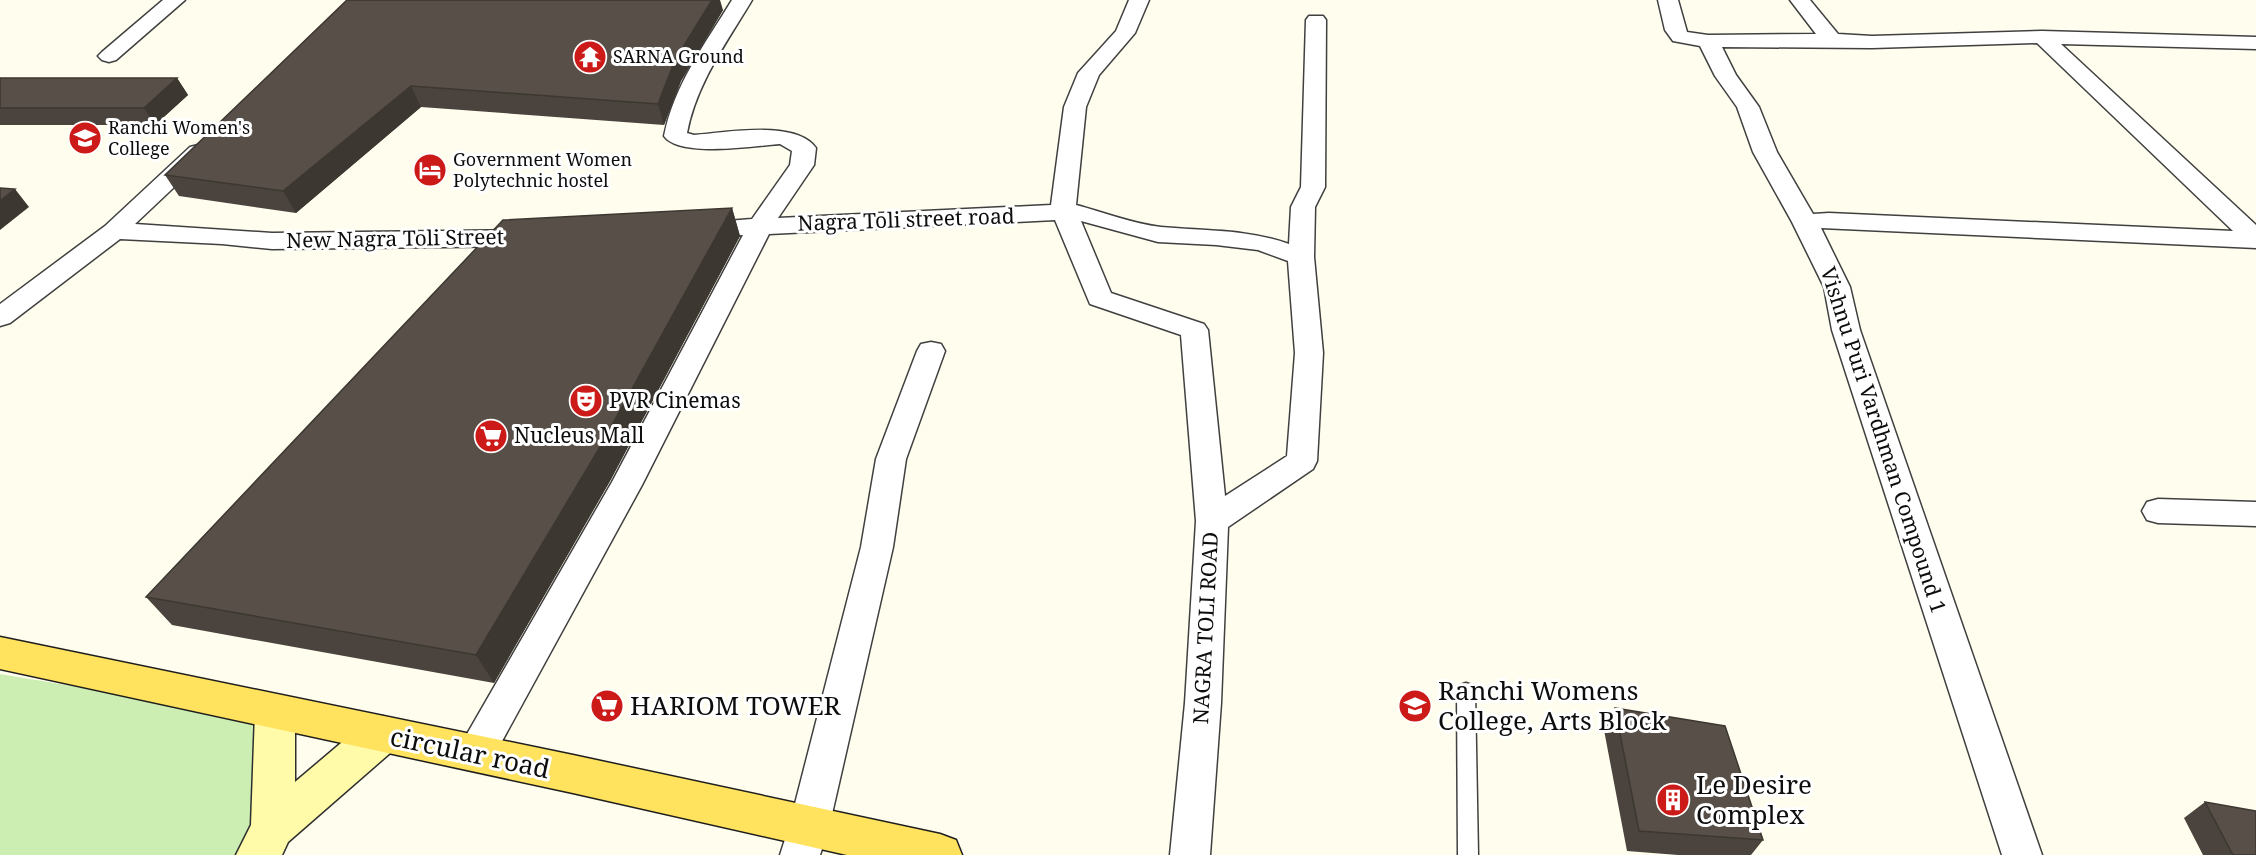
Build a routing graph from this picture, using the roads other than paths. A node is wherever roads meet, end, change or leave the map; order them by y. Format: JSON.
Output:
{"nodes":[{"id":1,"x":175,"y":0,"type":"edge"},
{"id":2,"x":742,"y":0,"type":"edge"},
{"id":3,"x":1138,"y":0,"type":"edge"},
{"id":4,"x":1668,"y":0,"type":"edge"},
{"id":5,"x":1800,"y":0,"type":"edge"},
{"id":6,"x":1316,"y":20,"type":"dead end"},
{"id":7,"x":2042,"y":37,"type":"junction"},
{"id":8,"x":1832,"y":40,"type":"junction"},
{"id":9,"x":1708,"y":41,"type":"junction"},
{"id":10,"x":2256,"y":43,"type":"edge"},
{"id":11,"x":109,"y":56,"type":"dead end"},
{"id":12,"x":218,"y":134,"type":"edge"},
{"id":13,"x":1057,"y":212,"type":"junction"},
{"id":14,"x":1805,"y":222,"type":"junction"},
{"id":15,"x":761,"y":225,"type":"junction"},
{"id":16,"x":669,"y":230,"type":"edge"},
{"id":17,"x":114,"y":231,"type":"junction"},
{"id":18,"x":542,"y":237,"type":"edge"},
{"id":19,"x":2256,"y":239,"type":"edge"},
{"id":20,"x":1301,"y":257,"type":"junction"},
{"id":21,"x":0,"y":317,"type":"edge"},
{"id":22,"x":932,"y":351,"type":"dead end"},
{"id":23,"x":2158,"y":511,"type":"dead end"},
{"id":24,"x":2256,"y":514,"type":"edge"},
{"id":25,"x":1212,"y":521,"type":"junction"},
{"id":26,"x":0,"y":653,"type":"edge"},
{"id":27,"x":1466,"y":691,"type":"dead end"},
{"id":28,"x":275,"y":713,"type":"junction"},
{"id":29,"x":382,"y":734,"type":"junction"},
{"id":30,"x":476,"y":753,"type":"junction"},
{"id":31,"x":266,"y":841,"type":"edge"},
{"id":32,"x":804,"y":841,"type":"edge"},
{"id":33,"x":940,"y":855,"type":"edge"},
{"id":34,"x":1190,"y":855,"type":"edge"},
{"id":35,"x":1468,"y":855,"type":"edge"},
{"id":36,"x":2022,"y":855,"type":"edge"}],
"edges":[{"from":1,"to":11,"type":"street"},
{"from":2,"to":15,"type":"street"},
{"from":3,"to":13,"type":"street"},
{"from":4,"to":9,"type":"street"},
{"from":5,"to":8,"type":"street"},
{"from":6,"to":20,"type":"street","name":"NAGRA TOLI ROAD"},
{"from":7,"to":8,"type":"street"},
{"from":7,"to":10,"type":"street"},
{"from":7,"to":19,"type":"street"},
{"from":8,"to":9,"type":"street"},
{"from":9,"to":14,"type":"street","name":"Vishnu Puri Vardhman Compound 1"},
{"from":12,"to":17,"type":"street"},
{"from":13,"to":15,"type":"street","name":"Nagra Toli street road"},
{"from":13,"to":20,"type":"street","name":"Nagra Toli street road"},
{"from":13,"to":25,"type":"street"},
{"from":14,"to":19,"type":"street"},
{"from":14,"to":36,"type":"street","name":"Vishnu Puri Vardhman Compound 1"},
{"from":15,"to":16,"type":"street"},
{"from":15,"to":30,"type":"street"},
{"from":17,"to":18,"type":"street","name":"New Nagra Toli Street"},
{"from":17,"to":21,"type":"street"},
{"from":20,"to":25,"type":"street","name":"NAGRA TOLI ROAD"},
{"from":22,"to":32,"type":"street"},
{"from":23,"to":24,"type":"street"},
{"from":25,"to":34,"type":"street","name":"NAGRA TOLI ROAD"},
{"from":26,"to":28,"type":"main road","name":"circular road"},
{"from":27,"to":35,"type":"lane"},
{"from":28,"to":29,"type":"main road","name":"circular road"},
{"from":28,"to":31,"type":"street"},
{"from":29,"to":30,"type":"main road","name":"circular road"},
{"from":29,"to":31,"type":"street"},
{"from":30,"to":32,"type":"main road","name":"circular road"},
{"from":32,"to":33,"type":"main road","name":"circular road"}]}
